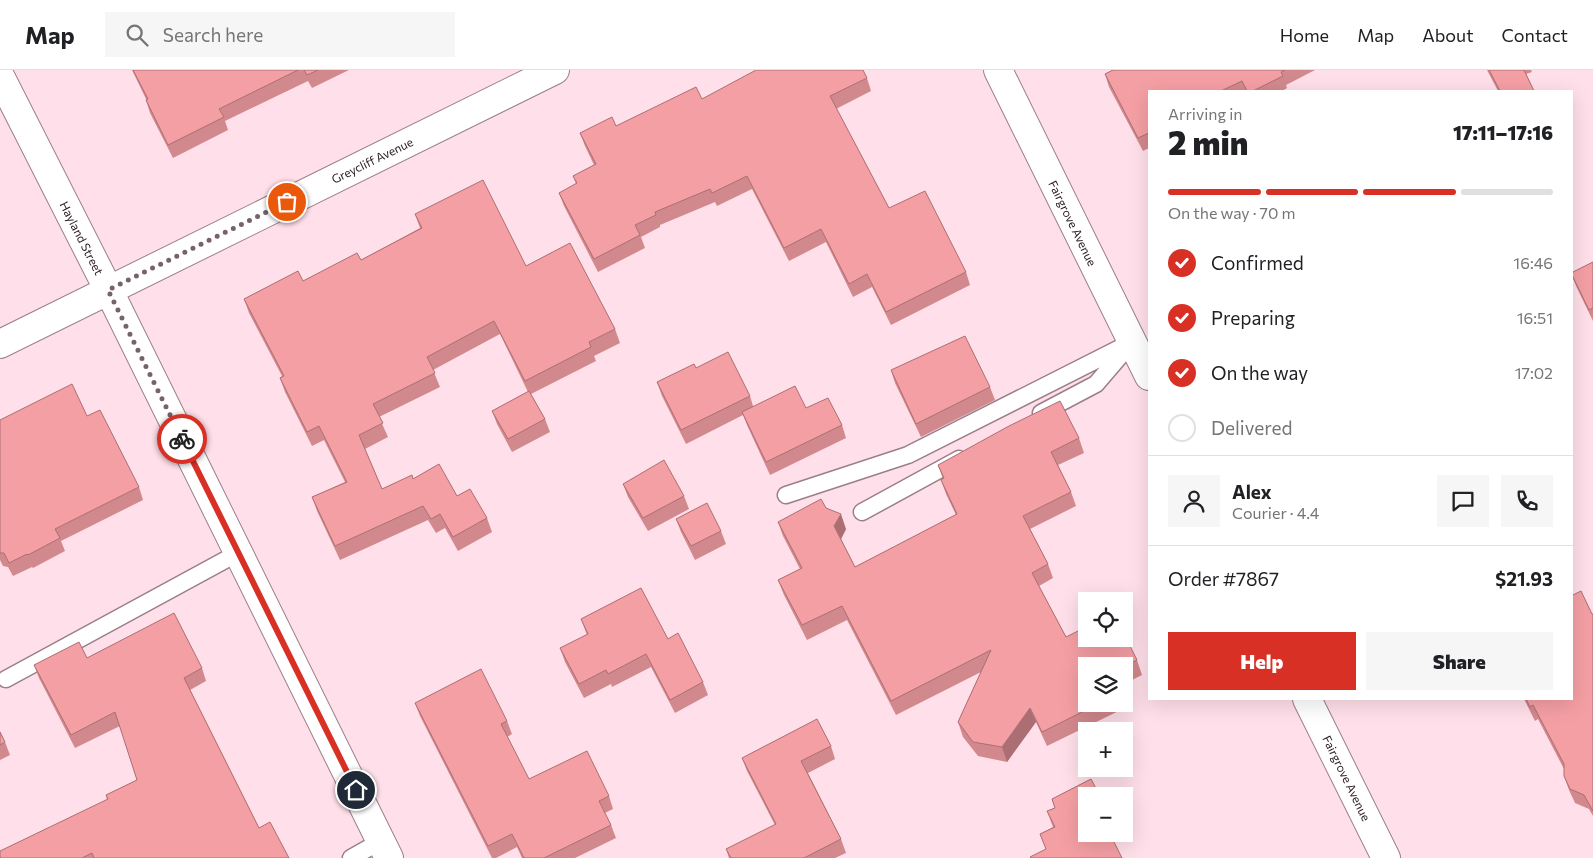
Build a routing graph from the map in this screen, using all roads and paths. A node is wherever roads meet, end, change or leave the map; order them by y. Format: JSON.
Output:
{"nodes":[{"id":1,"x":556,"y":70,"type":"edge"},
{"id":2,"x":998,"y":70,"type":"edge"},
{"id":3,"x":0,"y":76,"type":"edge"},
{"id":4,"x":108,"y":290,"type":"junction"},
{"id":5,"x":1132,"y":342,"type":"junction"},
{"id":6,"x":0,"y":344,"type":"edge"},
{"id":7,"x":1148,"y":374,"type":"edge"},
{"id":8,"x":1026,"y":422,"type":"edge"},
{"id":9,"x":974,"y":450,"type":"edge"},
{"id":10,"x":786,"y":495,"type":"dead end"},
{"id":11,"x":862,"y":512,"type":"dead end"},
{"id":12,"x":238,"y":553,"type":"junction"},
{"id":13,"x":6,"y":679,"type":"dead end"},
{"id":14,"x":1308,"y":700,"type":"edge"},
{"id":15,"x":385,"y":850,"type":"edge"},
{"id":16,"x":351,"y":858,"type":"edge"},
{"id":17,"x":1386,"y":858,"type":"edge"}],
"edges":[{"from":1,"to":4,"type":"street","name":"Greycliff Avenue"},
{"from":2,"to":5,"type":"street","name":"Fairgrove Avenue"},
{"from":3,"to":4,"type":"street","name":"Hayland Street"},
{"from":4,"to":6,"type":"street","name":"Greycliff Avenue"},
{"from":4,"to":12,"type":"street","name":"Hayland Street"},
{"from":5,"to":7,"type":"street","name":"Fairgrove Avenue"},
{"from":5,"to":8,"type":"lane"},
{"from":5,"to":10,"type":"lane"},
{"from":9,"to":11,"type":"lane"},
{"from":12,"to":13,"type":"lane"},
{"from":12,"to":15,"type":"street","name":"Hayland Street"},
{"from":14,"to":17,"type":"street","name":"Fairgrove Avenue"},
{"from":15,"to":16,"type":"lane"}]}
